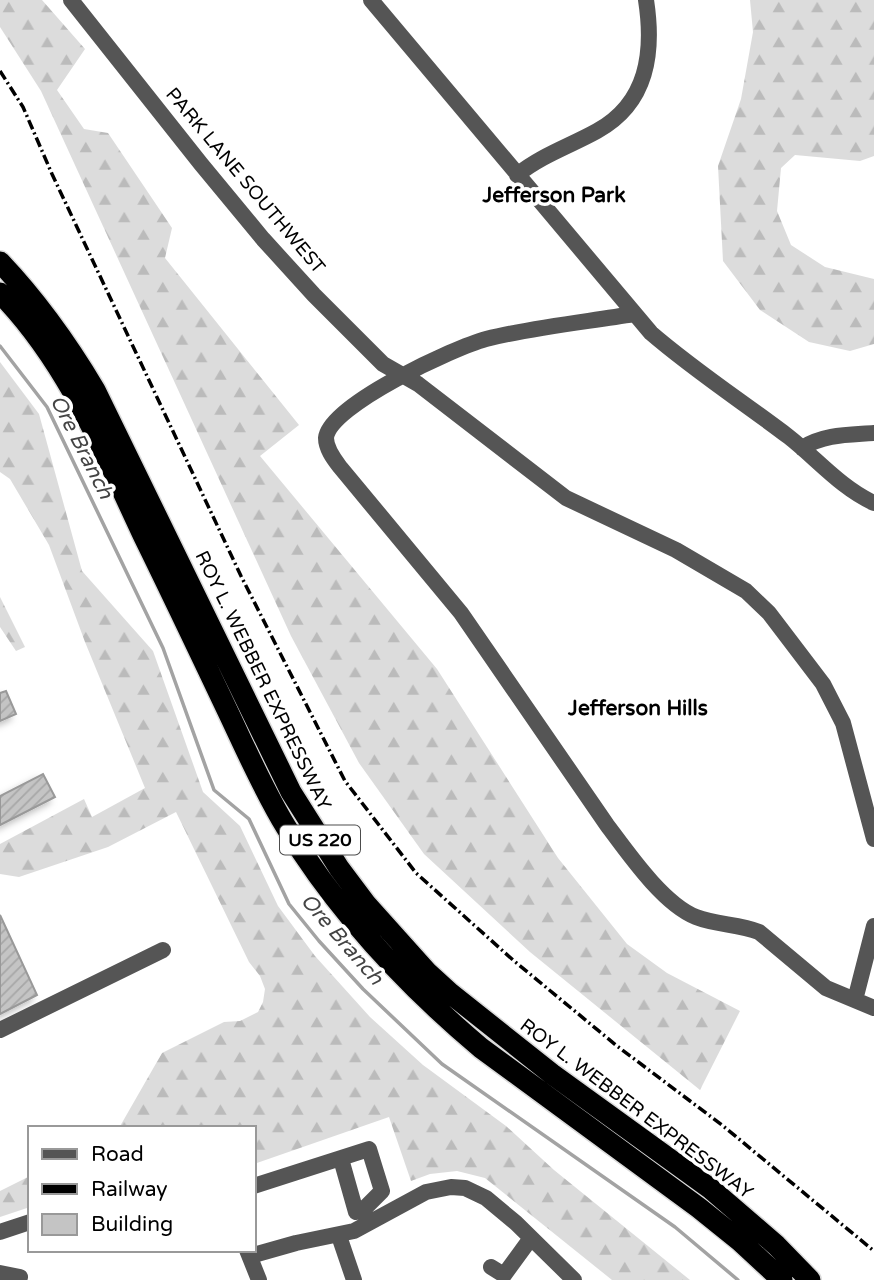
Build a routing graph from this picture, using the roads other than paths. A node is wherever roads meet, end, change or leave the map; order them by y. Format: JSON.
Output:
{"nodes":[{"id":1,"x":71,"y":0,"type":"edge"},
{"id":2,"x":371,"y":0,"type":"edge"},
{"id":3,"x":646,"y":0,"type":"edge"},
{"id":4,"x":517,"y":175,"type":"junction"},
{"id":5,"x":0,"y":262,"type":"edge"},
{"id":6,"x":0,"y":293,"type":"edge"},
{"id":7,"x":634,"y":314,"type":"junction"},
{"id":8,"x":401,"y":375,"type":"junction"},
{"id":9,"x":874,"y":433,"type":"edge"},
{"id":10,"x":802,"y":448,"type":"junction"},
{"id":11,"x":874,"y":503,"type":"edge"},
{"id":12,"x":874,"y":839,"type":"edge"},
{"id":13,"x":874,"y":926,"type":"edge"},
{"id":14,"x":163,"y":950,"type":"dead end"},
{"id":15,"x":855,"y":1000,"type":"junction"},
{"id":16,"x":874,"y":1008,"type":"edge"},
{"id":17,"x":0,"y":1030,"type":"edge"},
{"id":18,"x":341,"y":1159,"type":"dead end"},
{"id":19,"x":256,"y":1185,"type":"edge"},
{"id":20,"x":28,"y":1223,"type":"edge"},
{"id":21,"x":0,"y":1232,"type":"edge"},
{"id":22,"x":339,"y":1236,"type":"junction"},
{"id":23,"x":531,"y":1238,"type":"junction"},
{"id":24,"x":256,"y":1251,"type":"edge"},
{"id":25,"x":248,"y":1253,"type":"edge"},
{"id":26,"x":491,"y":1267,"type":"dead end"},
{"id":27,"x":0,"y":1273,"type":"edge"},
{"id":28,"x":19,"y":1280,"type":"edge"},
{"id":29,"x":259,"y":1280,"type":"edge"},
{"id":30,"x":354,"y":1280,"type":"edge"},
{"id":31,"x":574,"y":1280,"type":"edge"},
{"id":32,"x":782,"y":1280,"type":"edge"},
{"id":33,"x":810,"y":1280,"type":"edge"}],
"edges":[{"from":1,"to":8,"type":"street","name":"PARK LANE SOUTHWEST"},
{"from":2,"to":4,"type":"street"},
{"from":3,"to":4,"type":"street"},
{"from":4,"to":7,"type":"street"},
{"from":5,"to":33,"type":"highway","name":"ROY L. WEBBER EXPRESSWAY","number":"US 220"},
{"from":6,"to":32,"type":"highway","number":"US 220"},
{"from":7,"to":8,"type":"street"},
{"from":7,"to":10,"type":"street"},
{"from":8,"to":12,"type":"street","name":"PARK LANE SOUTHWEST"},
{"from":8,"to":15,"type":"street"},
{"from":9,"to":10,"type":"street"},
{"from":10,"to":11,"type":"street"},
{"from":13,"to":15,"type":"street"},
{"from":14,"to":17,"type":"street"},
{"from":15,"to":16,"type":"street"},
{"from":18,"to":19,"type":"street"},
{"from":20,"to":21,"type":"street"},
{"from":22,"to":23,"type":"street"},
{"from":22,"to":24,"type":"street"},
{"from":22,"to":30,"type":"street"},
{"from":23,"to":26,"type":"street"},
{"from":23,"to":31,"type":"street"},
{"from":25,"to":29,"type":"street"},
{"from":27,"to":28,"type":"street"}]}
